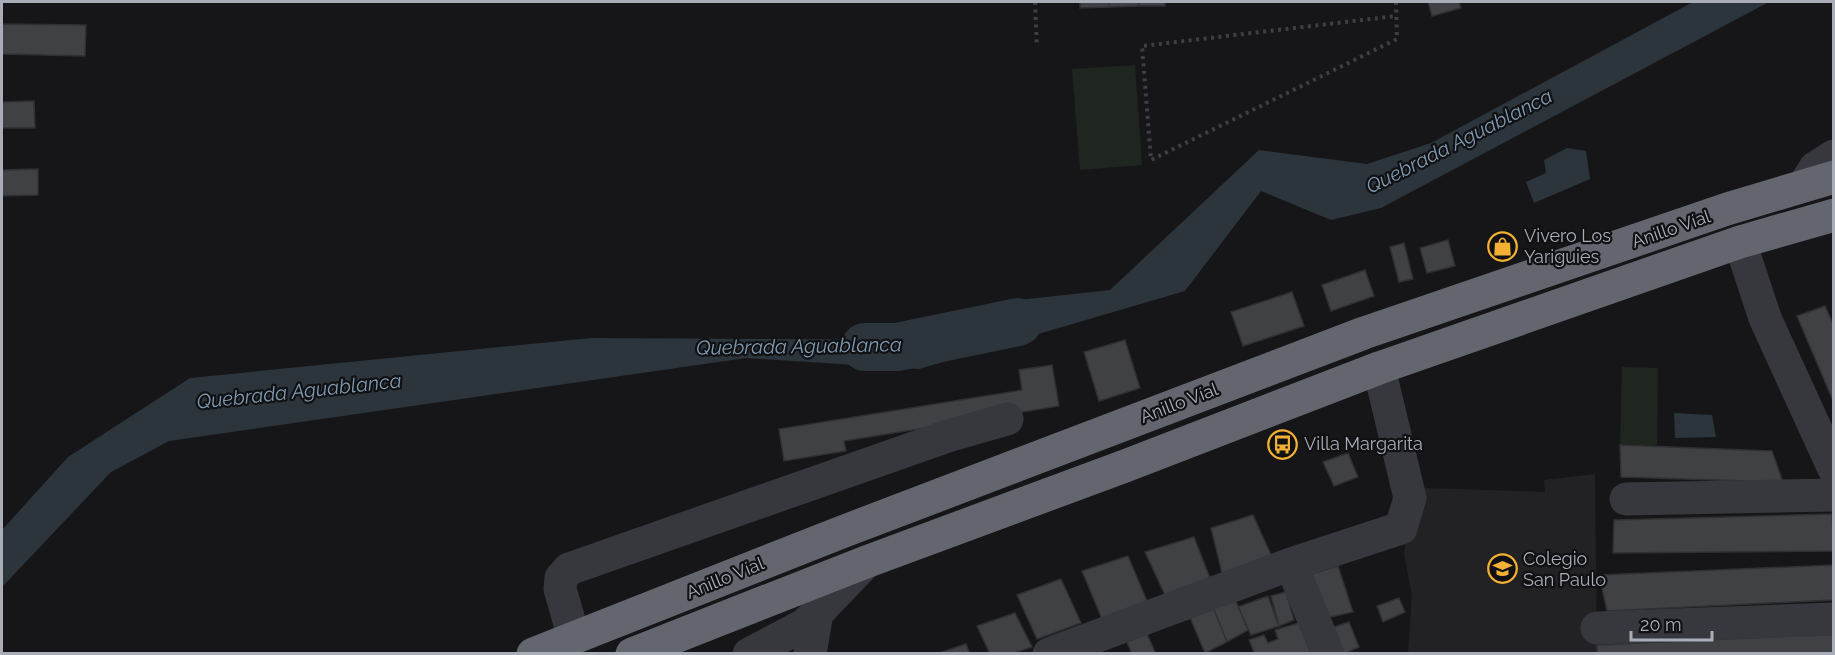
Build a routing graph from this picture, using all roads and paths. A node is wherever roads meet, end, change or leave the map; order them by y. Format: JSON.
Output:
{"nodes":[{"id":1,"x":1035,"y":2,"type":"edge"},
{"id":2,"x":1396,"y":2,"type":"edge"},
{"id":3,"x":1396,"y":16,"type":"junction"},
{"id":4,"x":1037,"y":47,"type":"dead end"},
{"id":5,"x":1833,"y":156,"type":"edge"},
{"id":6,"x":1819,"y":181,"type":"edge"},
{"id":7,"x":1833,"y":216,"type":"edge"},
{"id":8,"x":1740,"y":242,"type":"junction"},
{"id":9,"x":1379,"y":368,"type":"junction"},
{"id":10,"x":1007,"y":419,"type":"dead end"},
{"id":11,"x":1833,"y":469,"type":"edge"},
{"id":12,"x":1833,"y":495,"type":"edge"},
{"id":13,"x":1626,"y":499,"type":"dead end"},
{"id":14,"x":866,"y":562,"type":"junction"},
{"id":15,"x":1291,"y":564,"type":"junction"},
{"id":16,"x":817,"y":614,"type":"junction"},
{"id":17,"x":1833,"y":619,"type":"edge"},
{"id":18,"x":1597,"y":628,"type":"dead end"},
{"id":19,"x":574,"y":638,"type":"junction"},
{"id":20,"x":532,"y":654,"type":"edge"},
{"id":21,"x":632,"y":654,"type":"edge"},
{"id":22,"x":749,"y":654,"type":"edge"},
{"id":23,"x":810,"y":654,"type":"edge"},
{"id":24,"x":1049,"y":654,"type":"edge"},
{"id":25,"x":1328,"y":654,"type":"edge"}],
"edges":[{"from":1,"to":4,"type":"path"},
{"from":2,"to":3,"type":"path"},
{"from":3,"to":3,"type":"path"},
{"from":5,"to":6,"type":"lane"},
{"from":6,"to":19,"type":"highway","name":"Anillo Víal"},
{"from":7,"to":8,"type":"highway","name":"Anillo Víal"},
{"from":8,"to":9,"type":"highway","name":"Anillo Víal"},
{"from":8,"to":11,"type":"lane"},
{"from":9,"to":14,"type":"highway","name":"Anillo Víal"},
{"from":9,"to":15,"type":"lane"},
{"from":10,"to":19,"type":"lane"},
{"from":12,"to":13,"type":"lane"},
{"from":14,"to":16,"type":"lane"},
{"from":14,"to":21,"type":"highway","name":"Anillo Víal"},
{"from":15,"to":24,"type":"lane"},
{"from":15,"to":25,"type":"lane"},
{"from":16,"to":22,"type":"lane"},
{"from":16,"to":23,"type":"lane"},
{"from":17,"to":18,"type":"lane"},
{"from":19,"to":20,"type":"highway","name":"Anillo Víal"}]}
